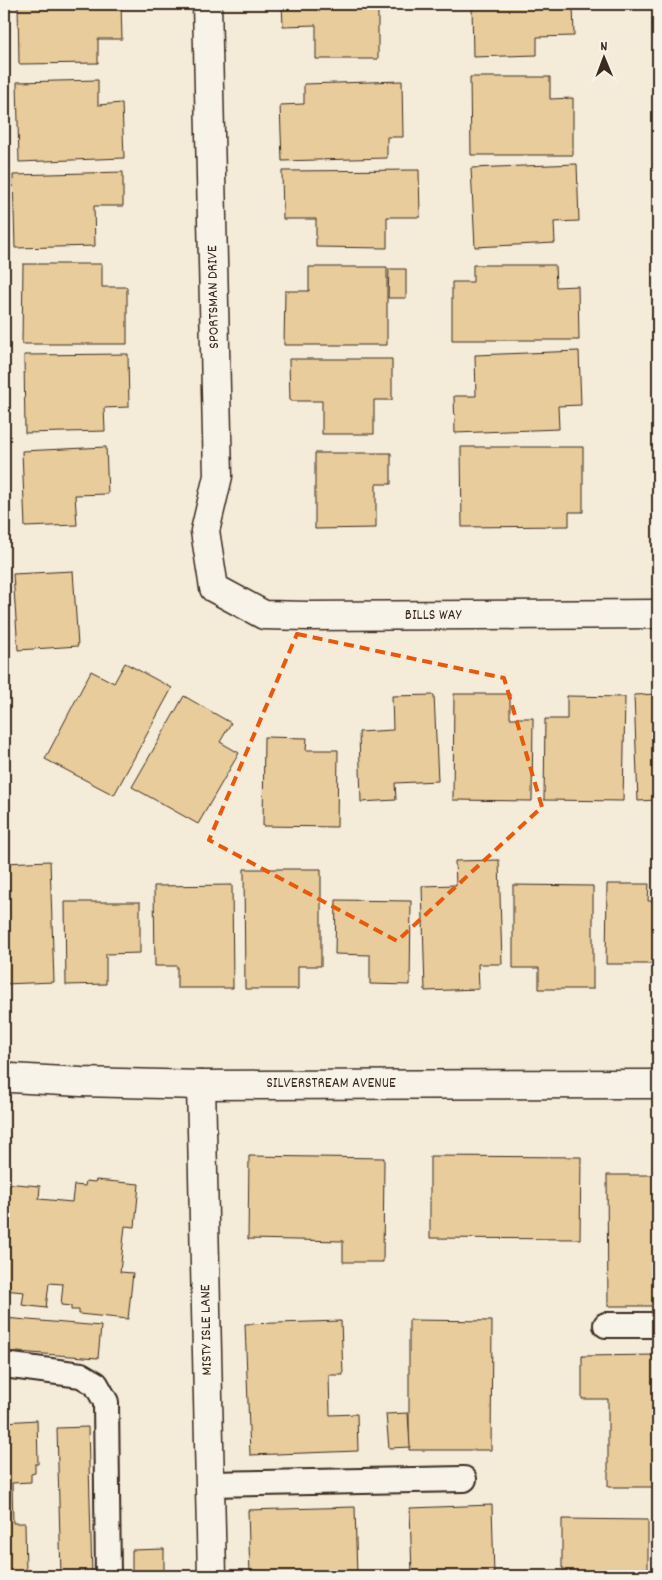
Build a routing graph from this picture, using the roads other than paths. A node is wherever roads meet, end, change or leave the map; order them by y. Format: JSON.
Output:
{"nodes":[{"id":1,"x":207,"y":4,"type":"edge"},
{"id":2,"x":214,"y":588,"type":"joint"},
{"id":3,"x":658,"y":614,"type":"edge"},
{"id":4,"x":4,"y":1075,"type":"edge"},
{"id":5,"x":658,"y":1084,"type":"edge"},
{"id":6,"x":201,"y":1085,"type":"junction"},
{"id":7,"x":606,"y":1325,"type":"dead end"},
{"id":8,"x":658,"y":1325,"type":"edge"},
{"id":9,"x":4,"y":1365,"type":"edge"},
{"id":10,"x":464,"y":1479,"type":"dead end"},
{"id":11,"x":210,"y":1484,"type":"junction"},
{"id":12,"x":108,"y":1576,"type":"edge"},
{"id":13,"x":212,"y":1576,"type":"edge"}],
"edges":[{"from":1,"to":2,"type":"street","name":"SPORTSMAN DRIVE"},
{"from":2,"to":3,"type":"street","name":"BILLS WAY"},
{"from":4,"to":6,"type":"street","name":"SILVERSTREAM AVENUE"},
{"from":5,"to":6,"type":"street","name":"SILVERSTREAM AVENUE"},
{"from":6,"to":11,"type":"street","name":"MISTY ISLE LANE"},
{"from":7,"to":8,"type":"lane"},
{"from":9,"to":12,"type":"lane"},
{"from":10,"to":11,"type":"lane"},
{"from":11,"to":13,"type":"street","name":"MISTY ISLE LANE"}]}
